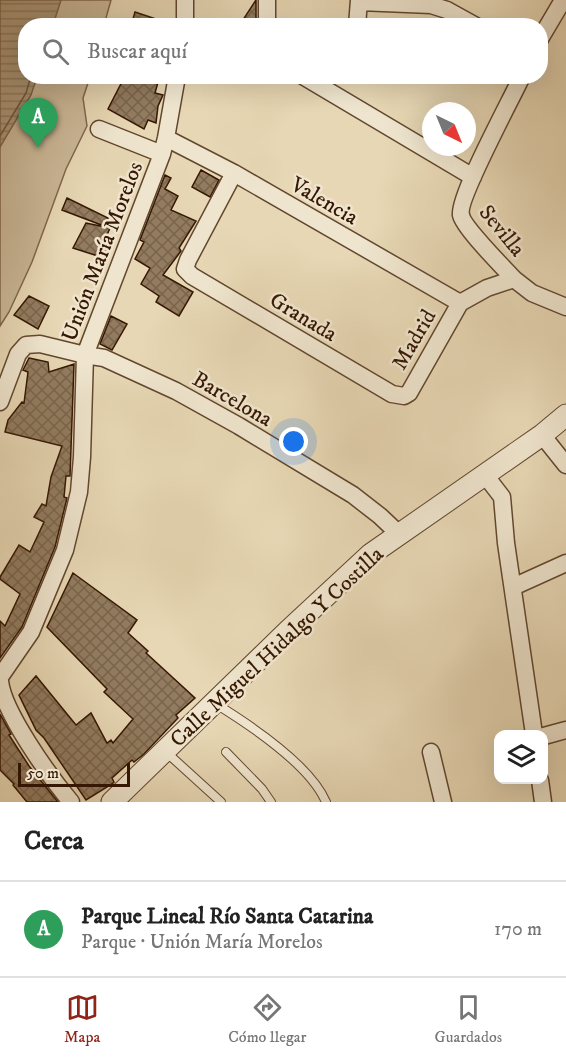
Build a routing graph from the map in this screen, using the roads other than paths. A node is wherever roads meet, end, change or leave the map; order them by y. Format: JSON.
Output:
{"nodes":[{"id":1,"x":184,"y":0,"type":"edge"},
{"id":2,"x":267,"y":0,"type":"edge"},
{"id":3,"x":562,"y":0,"type":"edge"},
{"id":4,"x":359,"y":1,"type":"edge"},
{"id":5,"x":186,"y":18,"type":"edge"},
{"id":6,"x":267,"y":18,"type":"edge"},
{"id":7,"x":358,"y":18,"type":"edge"},
{"id":8,"x":462,"y":18,"type":"edge"},
{"id":9,"x":548,"y":25,"type":"edge"},
{"id":10,"x":176,"y":84,"type":"edge"},
{"id":11,"x":316,"y":84,"type":"edge"},
{"id":12,"x":518,"y":84,"type":"edge"},
{"id":13,"x":99,"y":129,"type":"dead end"},
{"id":14,"x":164,"y":146,"type":"junction"},
{"id":15,"x":234,"y":173,"type":"junction"},
{"id":16,"x":473,"y":177,"type":"junction"},
{"id":17,"x":514,"y":279,"type":"junction"},
{"id":18,"x":460,"y":303,"type":"junction"},
{"id":19,"x":566,"y":307,"type":"edge"},
{"id":20,"x":85,"y":355,"type":"junction"},
{"id":21,"x":404,"y":396,"type":"joint"},
{"id":22,"x":0,"y":402,"type":"edge"},
{"id":23,"x":566,"y":415,"type":"edge"},
{"id":24,"x":542,"y":435,"type":"junction"},
{"id":25,"x":566,"y":465,"type":"edge"},
{"id":26,"x":485,"y":475,"type":"junction"},
{"id":27,"x":399,"y":534,"type":"junction"},
{"id":28,"x":566,"y":563,"type":"edge"},
{"id":29,"x":513,"y":587,"type":"junction"},
{"id":30,"x":0,"y":679,"type":"edge"},
{"id":31,"x":214,"y":703,"type":"junction"},
{"id":32,"x":533,"y":730,"type":"edge"},
{"id":33,"x":566,"y":730,"type":"edge"},
{"id":34,"x":548,"y":735,"type":"edge"},
{"id":35,"x":164,"y":750,"type":"junction"},
{"id":36,"x":226,"y":752,"type":"dead end"},
{"id":37,"x":431,"y":752,"type":"dead end"},
{"id":38,"x":541,"y":784,"type":"edge"},
{"id":39,"x":71,"y":802,"type":"edge"},
{"id":40,"x":112,"y":802,"type":"edge"},
{"id":41,"x":221,"y":802,"type":"edge"},
{"id":42,"x":271,"y":802,"type":"edge"},
{"id":43,"x":326,"y":802,"type":"edge"},
{"id":44,"x":443,"y":802,"type":"edge"},
{"id":45,"x":543,"y":802,"type":"edge"}],
"edges":[{"from":1,"to":5,"type":"street"},
{"from":2,"to":6,"type":"street"},
{"from":3,"to":9,"type":"street"},
{"from":4,"to":7,"type":"street"},
{"from":4,"to":8,"type":"street"},
{"from":10,"to":14,"type":"street","name":"Unión María Morelos"},
{"from":11,"to":16,"type":"street"},
{"from":12,"to":16,"type":"street","name":"Sevilla"},
{"from":13,"to":14,"type":"street","name":"Valencia"},
{"from":14,"to":15,"type":"street","name":"Valencia"},
{"from":14,"to":20,"type":"street","name":"Unión María Morelos"},
{"from":15,"to":18,"type":"street","name":"Valencia"},
{"from":15,"to":21,"type":"street","name":"Granada"},
{"from":16,"to":17,"type":"street","name":"Sevilla"},
{"from":17,"to":18,"type":"street"},
{"from":17,"to":19,"type":"street"},
{"from":18,"to":21,"type":"street","name":"Madrid"},
{"from":20,"to":22,"type":"street","name":"Barcelona"},
{"from":20,"to":27,"type":"street","name":"Barcelona"},
{"from":20,"to":30,"type":"street","name":"Unión María Morelos"},
{"from":23,"to":24,"type":"street","name":"Calle Miguel Hidalgo Y Costilla"},
{"from":24,"to":25,"type":"street"},
{"from":24,"to":26,"type":"street","name":"Calle Miguel Hidalgo Y Costilla"},
{"from":26,"to":27,"type":"street","name":"Calle Miguel Hidalgo Y Costilla"},
{"from":26,"to":29,"type":"street"},
{"from":27,"to":31,"type":"street","name":"Calle Miguel Hidalgo Y Costilla"},
{"from":28,"to":29,"type":"street"},
{"from":29,"to":32,"type":"street"},
{"from":30,"to":39,"type":"street"},
{"from":31,"to":35,"type":"street","name":"Calle Miguel Hidalgo Y Costilla"},
{"from":31,"to":43,"type":"lane"},
{"from":33,"to":34,"type":"street"},
{"from":35,"to":40,"type":"street","name":"Calle Miguel Hidalgo Y Costilla"},
{"from":35,"to":41,"type":"lane"},
{"from":36,"to":42,"type":"lane"},
{"from":37,"to":44,"type":"street"},
{"from":38,"to":45,"type":"street"}]}
